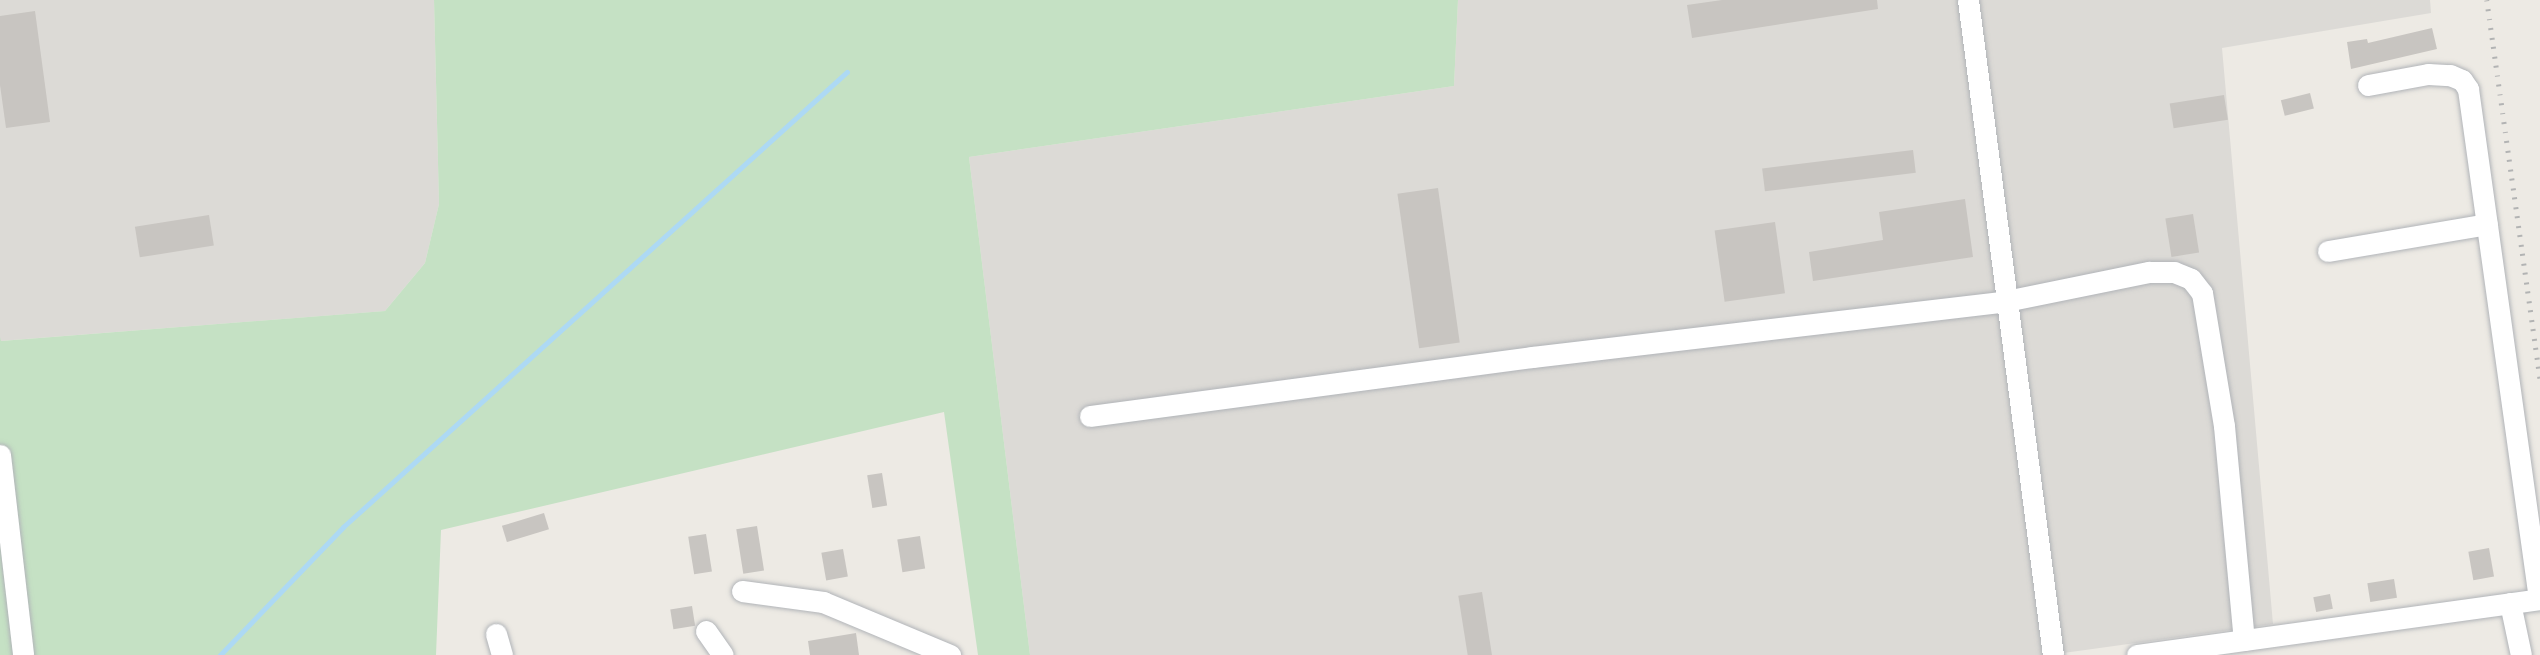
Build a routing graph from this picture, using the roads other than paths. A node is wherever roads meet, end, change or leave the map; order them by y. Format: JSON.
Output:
{"nodes":[{"id":1,"x":1968,"y":0,"type":"edge"},
{"id":2,"x":2368,"y":85,"type":"dead end"},
{"id":3,"x":2487,"y":224,"type":"junction"},
{"id":4,"x":2328,"y":251,"type":"dead end"},
{"id":5,"x":2006,"y":301,"type":"junction"},
{"id":6,"x":1090,"y":416,"type":"dead end"},
{"id":7,"x":0,"y":455,"type":"edge"},
{"id":8,"x":742,"y":591,"type":"dead end"},
{"id":9,"x":2539,"y":599,"type":"edge"},
{"id":10,"x":2510,"y":603,"type":"junction"},
{"id":11,"x":706,"y":631,"type":"dead end"},
{"id":12,"x":496,"y":634,"type":"dead end"},
{"id":13,"x":2244,"y":640,"type":"junction"},
{"id":14,"x":23,"y":655,"type":"edge"},
{"id":15,"x":502,"y":655,"type":"edge"},
{"id":16,"x":723,"y":655,"type":"edge"},
{"id":17,"x":950,"y":655,"type":"edge"},
{"id":18,"x":2053,"y":655,"type":"edge"},
{"id":19,"x":2137,"y":655,"type":"edge"},
{"id":20,"x":2520,"y":655,"type":"edge"}],
"edges":[{"from":1,"to":5,"type":"street"},
{"from":2,"to":3,"type":"street"},
{"from":3,"to":4,"type":"street"},
{"from":3,"to":9,"type":"street"},
{"from":5,"to":6,"type":"street"},
{"from":5,"to":13,"type":"street"},
{"from":5,"to":18,"type":"street"},
{"from":7,"to":14,"type":"street"},
{"from":8,"to":17,"type":"street"},
{"from":9,"to":10,"type":"street"},
{"from":10,"to":13,"type":"street"},
{"from":10,"to":20,"type":"street"},
{"from":11,"to":16,"type":"street"},
{"from":12,"to":15,"type":"street"},
{"from":13,"to":19,"type":"street"}]}
